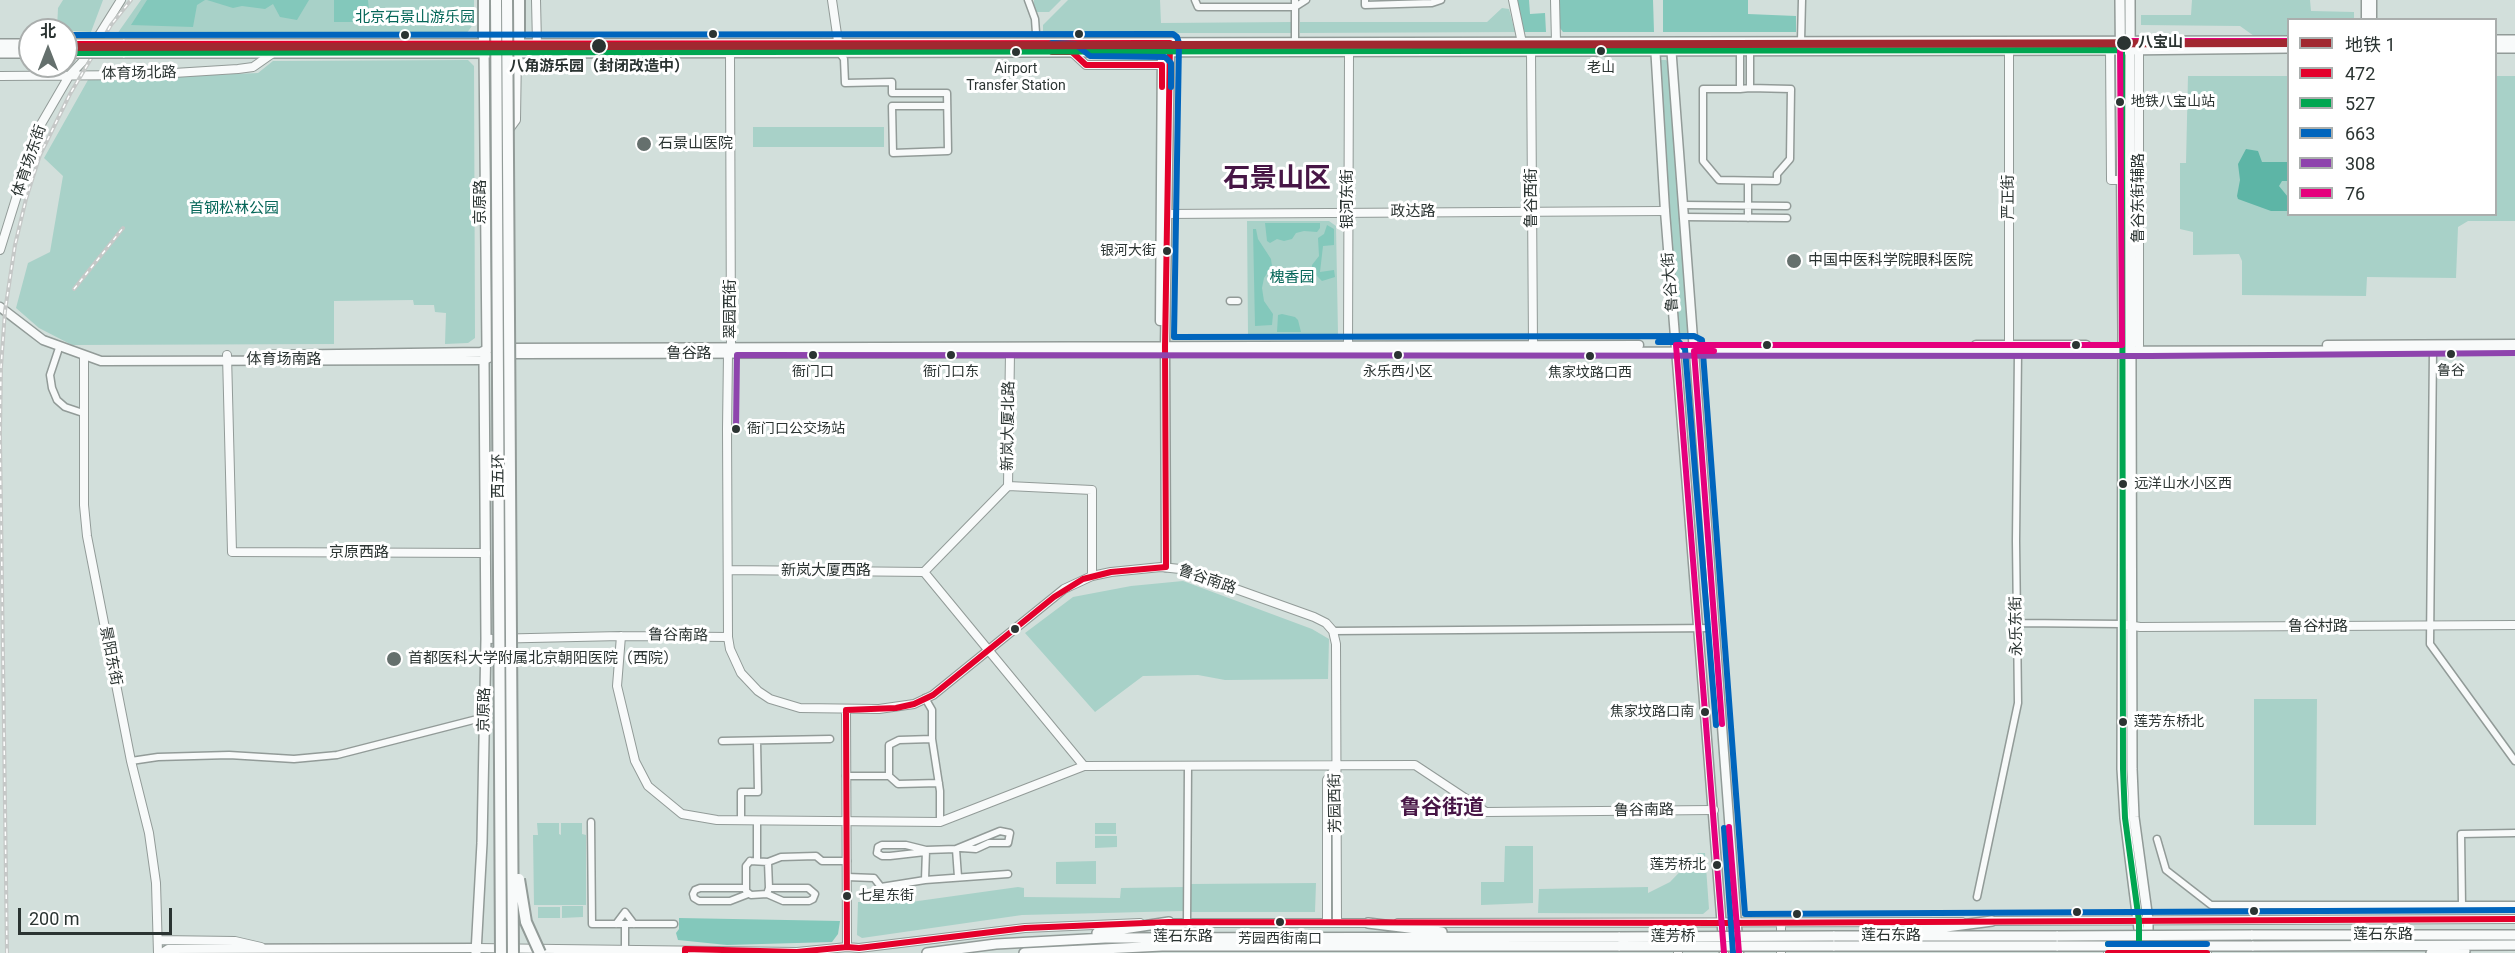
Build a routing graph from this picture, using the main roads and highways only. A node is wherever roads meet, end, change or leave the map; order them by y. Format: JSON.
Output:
{"nodes":[{"id":1,"x":484,"y":0,"type":"edge"},
{"id":2,"x":496,"y":0,"type":"edge"},
{"id":3,"x":507,"y":0,"type":"edge"},
{"id":4,"x":519,"y":0,"type":"edge"},
{"id":5,"x":2120,"y":0,"type":"edge"},
{"id":6,"x":2130,"y":0,"type":"edge"},
{"id":7,"x":2366,"y":0,"type":"edge"},
{"id":8,"x":2372,"y":0,"type":"edge"},
{"id":9,"x":2366,"y":18,"type":"edge"},
{"id":10,"x":2372,"y":18,"type":"edge"},
{"id":11,"x":2497,"y":40,"type":"edge"},
{"id":12,"x":2515,"y":40,"type":"edge"},
{"id":13,"x":2287,"y":41,"type":"edge"},
{"id":14,"x":0,"y":44,"type":"edge"},
{"id":15,"x":18,"y":44,"type":"edge"},
{"id":16,"x":78,"y":45,"type":"edge"},
{"id":17,"x":1655,"y":46,"type":"junction"},
{"id":18,"x":1671,"y":46,"type":"junction"},
{"id":19,"x":839,"y":47,"type":"junction"},
{"id":20,"x":1166,"y":47,"type":"junction"},
{"id":21,"x":2125,"y":47,"type":"junction"},
{"id":22,"x":2287,"y":48,"type":"edge"},
{"id":23,"x":2497,"y":48,"type":"edge"},
{"id":24,"x":2515,"y":48,"type":"edge"},
{"id":25,"x":123,"y":49,"type":"junction"},
{"id":26,"x":518,"y":49,"type":"junction"},
{"id":27,"x":484,"y":50,"type":"junction"},
{"id":28,"x":78,"y":52,"type":"edge"},
{"id":29,"x":0,"y":53,"type":"edge"},
{"id":30,"x":18,"y":53,"type":"edge"},
{"id":31,"x":1164,"y":214,"type":"junction"},
{"id":32,"x":0,"y":307,"type":"edge"},
{"id":33,"x":2515,"y":344,"type":"edge"},
{"id":34,"x":1676,"y":348,"type":"junction"},
{"id":35,"x":1694,"y":348,"type":"junction"},
{"id":36,"x":2129,"y":348,"type":"junction"},
{"id":37,"x":1163,"y":349,"type":"junction"},
{"id":38,"x":729,"y":350,"type":"junction"},
{"id":39,"x":2515,"y":350,"type":"edge"},
{"id":40,"x":484,"y":353,"type":"junction"},
{"id":41,"x":1163,"y":567,"type":"road end"},
{"id":42,"x":2127,"y":625,"type":"junction"},
{"id":43,"x":514,"y":849,"type":"junction"},
{"id":44,"x":499,"y":850,"type":"junction"},
{"id":45,"x":1992,"y":921,"type":"road end"},
{"id":46,"x":1169,"y":922,"type":"road end"},
{"id":47,"x":1368,"y":923,"type":"road end"},
{"id":48,"x":1886,"y":935,"type":"junction"},
{"id":49,"x":2515,"y":935,"type":"edge"},
{"id":50,"x":1486,"y":937,"type":"junction"},
{"id":51,"x":1050,"y":940,"type":"junction"},
{"id":52,"x":1833,"y":941,"type":"junction"},
{"id":53,"x":1620,"y":942,"type":"junction"},
{"id":54,"x":1369,"y":946,"type":"junction"},
{"id":55,"x":1885,"y":946,"type":"junction"},
{"id":56,"x":2515,"y":946,"type":"edge"},
{"id":57,"x":477,"y":951,"type":"edge"},
{"id":58,"x":160,"y":953,"type":"edge"},
{"id":59,"x":493,"y":953,"type":"edge"},
{"id":60,"x":501,"y":953,"type":"edge"},
{"id":61,"x":513,"y":953,"type":"edge"},
{"id":62,"x":540,"y":953,"type":"edge"},
{"id":63,"x":927,"y":953,"type":"edge"},
{"id":64,"x":1024,"y":953,"type":"edge"},
{"id":65,"x":1302,"y":953,"type":"edge"},
{"id":66,"x":1724,"y":953,"type":"edge"},
{"id":67,"x":1739,"y":953,"type":"edge"},
{"id":68,"x":1950,"y":953,"type":"edge"},
{"id":69,"x":2142,"y":953,"type":"edge"},
{"id":70,"x":2148,"y":953,"type":"edge"},
{"id":71,"x":2431,"y":953,"type":"edge"}],
"edges":[{"from":1,"to":27,"type":"highway"},
{"from":2,"to":44,"type":"highway","name":"西五环","bridge":true},
{"from":3,"to":43,"type":"highway","name":"西五环","bridge":true},
{"from":4,"to":26,"type":"highway"},
{"from":5,"to":21,"type":"main road"},
{"from":6,"to":21,"type":"main road"},
{"from":7,"to":9,"type":"main road"},
{"from":8,"to":10,"type":"main road"},
{"from":11,"to":12,"type":"main road"},
{"from":13,"to":21,"type":"main road"},
{"from":14,"to":15,"type":"main road"},
{"from":16,"to":25,"type":"main road","bridge":true},
{"from":17,"to":18,"type":"main road"},
{"from":17,"to":20,"type":"main road"},
{"from":17,"to":20,"type":"main road"},
{"from":17,"to":34,"type":"main road","name":"鲁谷大街"},
{"from":18,"to":21,"type":"main road"},
{"from":18,"to":21,"type":"main road"},
{"from":18,"to":35,"type":"main road","name":"鲁谷大街"},
{"from":19,"to":20,"type":"main road"},
{"from":19,"to":20,"type":"main road"},
{"from":19,"to":26,"type":"main road"},
{"from":19,"to":26,"type":"main road"},
{"from":20,"to":31,"type":"main road"},
{"from":20,"to":31,"type":"main road"},
{"from":21,"to":22,"type":"main road"},
{"from":21,"to":36,"type":"main road"},
{"from":21,"to":36,"type":"main road"},
{"from":23,"to":24,"type":"main road"},
{"from":25,"to":27,"type":"main road"},
{"from":25,"to":27,"type":"main road"},
{"from":25,"to":28,"type":"main road","bridge":true},
{"from":26,"to":27,"type":"main road"},
{"from":27,"to":40,"type":"main road","name":"京原路"},
{"from":27,"to":40,"type":"main road","name":"京原路"},
{"from":29,"to":30,"type":"main road"},
{"from":31,"to":37,"type":"main road"},
{"from":32,"to":40,"type":"main road","name":"体育场南路"},
{"from":33,"to":36,"type":"main road","name":"鲁谷路"},
{"from":34,"to":35,"type":"main road","name":"鲁谷路"},
{"from":34,"to":37,"type":"main road","name":"鲁谷路"},
{"from":34,"to":37,"type":"main road","name":"鲁谷路"},
{"from":34,"to":66,"type":"main road","name":"鲁谷大街"},
{"from":35,"to":36,"type":"main road","name":"鲁谷路"},
{"from":35,"to":36,"type":"main road","name":"鲁谷路"},
{"from":35,"to":67,"type":"main road","name":"鲁谷大街"},
{"from":36,"to":39,"type":"main road","name":"鲁谷路"},
{"from":36,"to":42,"type":"main road"},
{"from":37,"to":38,"type":"main road","name":"鲁谷路"},
{"from":37,"to":38,"type":"main road","name":"鲁谷路"},
{"from":37,"to":41,"type":"main road"},
{"from":38,"to":40,"type":"main road","name":"鲁谷路"},
{"from":40,"to":57,"type":"main road","name":"京原路"},
{"from":42,"to":69,"type":"main road"},
{"from":42,"to":70,"type":"main road"},
{"from":43,"to":61,"type":"highway","name":"西五环","bridge":true},
{"from":43,"to":62,"type":"highway","bridge":true},
{"from":44,"to":59,"type":"highway","bridge":true},
{"from":44,"to":60,"type":"highway","name":"西五环","bridge":true},
{"from":45,"to":48,"type":"main road"},
{"from":46,"to":51,"type":"main road"},
{"from":47,"to":50,"type":"main road"},
{"from":48,"to":49,"type":"main road","name":"莲石东路","bridge":true},
{"from":48,"to":52,"type":"main road","name":"莲石东路"},
{"from":50,"to":51,"type":"main road","name":"莲石东路"},
{"from":50,"to":53,"type":"main road","name":"莲石东路"},
{"from":51,"to":63,"type":"main road","name":"莲石东路"},
{"from":52,"to":53,"type":"main road","name":"莲芳桥","bridge":true},
{"from":52,"to":55,"type":"main road","name":"莲石东路"},
{"from":53,"to":54,"type":"main road","name":"莲石东路"},
{"from":54,"to":64,"type":"main road","name":"莲石东路"},
{"from":54,"to":65,"type":"main road"},
{"from":55,"to":56,"type":"main road","name":"莲石东路","bridge":true},
{"from":55,"to":68,"type":"main road"},
{"from":56,"to":71,"type":"main road"},
{"from":57,"to":58,"type":"main road"}]}
